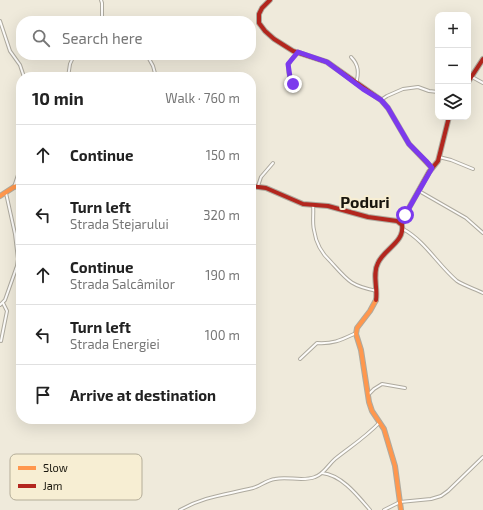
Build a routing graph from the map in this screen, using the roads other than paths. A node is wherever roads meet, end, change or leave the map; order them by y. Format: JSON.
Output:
{"nodes":[{"id":1,"x":101,"y":0,"type":"edge"},
{"id":2,"x":270,"y":0,"type":"edge"},
{"id":3,"x":102,"y":16,"type":"edge"},
{"id":4,"x":0,"y":21,"type":"edge"},
{"id":5,"x":298,"y":52,"type":"junction"},
{"id":6,"x":351,"y":56,"type":"dead end"},
{"id":7,"x":16,"y":59,"type":"edge"},
{"id":8,"x":483,"y":59,"type":"edge"},
{"id":9,"x":16,"y":60,"type":"edge"},
{"id":10,"x":72,"y":60,"type":"edge"},
{"id":11,"x":150,"y":60,"type":"edge"},
{"id":12,"x":22,"y":72,"type":"edge"},
{"id":13,"x":69,"y":72,"type":"edge"},
{"id":14,"x":155,"y":72,"type":"edge"},
{"id":15,"x":472,"y":77,"type":"joint"},
{"id":16,"x":483,"y":83,"type":"edge"},
{"id":17,"x":356,"y":84,"type":"junction"},
{"id":18,"x":294,"y":87,"type":"dead end"},
{"id":19,"x":435,"y":92,"type":"edge"},
{"id":20,"x":381,"y":100,"type":"junction"},
{"id":21,"x":448,"y":120,"type":"edge"},
{"id":22,"x":439,"y":157,"type":"junction"},
{"id":23,"x":273,"y":162,"type":"dead end"},
{"id":24,"x":432,"y":168,"type":"junction"},
{"id":25,"x":473,"y":169,"type":"dead end"},
{"id":26,"x":16,"y":181,"type":"edge"},
{"id":27,"x":258,"y":186,"type":"joint"},
{"id":28,"x":14,"y":187,"type":"joint"},
{"id":29,"x":419,"y":191,"type":"junction"},
{"id":30,"x":6,"y":193,"type":"junction"},
{"id":31,"x":0,"y":196,"type":"edge"},
{"id":32,"x":313,"y":205,"type":"junction"},
{"id":33,"x":402,"y":227,"type":"junction"},
{"id":34,"x":483,"y":233,"type":"edge"},
{"id":35,"x":16,"y":234,"type":"edge"},
{"id":36,"x":16,"y":269,"type":"edge"},
{"id":37,"x":377,"y":292,"type":"junction"},
{"id":38,"x":483,"y":292,"type":"edge"},
{"id":39,"x":3,"y":303,"type":"junction"},
{"id":40,"x":0,"y":305,"type":"edge"},
{"id":41,"x":356,"y":333,"type":"junction"},
{"id":42,"x":1,"y":341,"type":"dead end"},
{"id":43,"x":300,"y":359,"type":"dead end"},
{"id":44,"x":405,"y":388,"type":"dead end"},
{"id":45,"x":368,"y":396,"type":"junction"},
{"id":46,"x":380,"y":422,"type":"junction"},
{"id":47,"x":483,"y":457,"type":"edge"},
{"id":48,"x":322,"y":473,"type":"junction"},
{"id":49,"x":400,"y":502,"type":"junction"},
{"id":50,"x":180,"y":510,"type":"edge"},
{"id":51,"x":370,"y":510,"type":"edge"},
{"id":52,"x":384,"y":510,"type":"edge"},
{"id":53,"x":401,"y":510,"type":"edge"}],
"edges":[{"from":1,"to":3,"type":"street"},
{"from":2,"to":5,"type":"main road"},
{"from":4,"to":7,"type":"street"},
{"from":5,"to":17,"type":"main road"},
{"from":5,"to":18,"type":"street"},
{"from":6,"to":17,"type":"street"},
{"from":8,"to":15,"type":"main road"},
{"from":9,"to":12,"type":"street"},
{"from":10,"to":13,"type":"street"},
{"from":11,"to":14,"type":"street"},
{"from":15,"to":16,"type":"street"},
{"from":17,"to":20,"type":"main road"},
{"from":19,"to":20,"type":"street"},
{"from":20,"to":24,"type":"main road"},
{"from":21,"to":22,"type":"main road"},
{"from":22,"to":24,"type":"main road"},
{"from":22,"to":25,"type":"street"},
{"from":23,"to":27,"type":"street"},
{"from":24,"to":29,"type":"main road"},
{"from":26,"to":28,"type":"street"},
{"from":27,"to":32,"type":"main road"},
{"from":28,"to":30,"type":"main road"},
{"from":29,"to":33,"type":"main road"},
{"from":29,"to":34,"type":"street"},
{"from":30,"to":31,"type":"main road"},
{"from":30,"to":35,"type":"street"},
{"from":32,"to":33,"type":"main road"},
{"from":32,"to":37,"type":"street"},
{"from":33,"to":37,"type":"main road"},
{"from":33,"to":38,"type":"street"},
{"from":36,"to":39,"type":"street"},
{"from":37,"to":41,"type":"main road"},
{"from":39,"to":40,"type":"street"},
{"from":39,"to":42,"type":"street"},
{"from":41,"to":43,"type":"street"},
{"from":41,"to":45,"type":"main road"},
{"from":44,"to":45,"type":"street"},
{"from":45,"to":46,"type":"main road"},
{"from":46,"to":48,"type":"street"},
{"from":46,"to":49,"type":"main road"},
{"from":47,"to":49,"type":"street"},
{"from":48,"to":50,"type":"street"},
{"from":48,"to":51,"type":"street"},
{"from":49,"to":52,"type":"street"},
{"from":49,"to":53,"type":"main road"}]}
